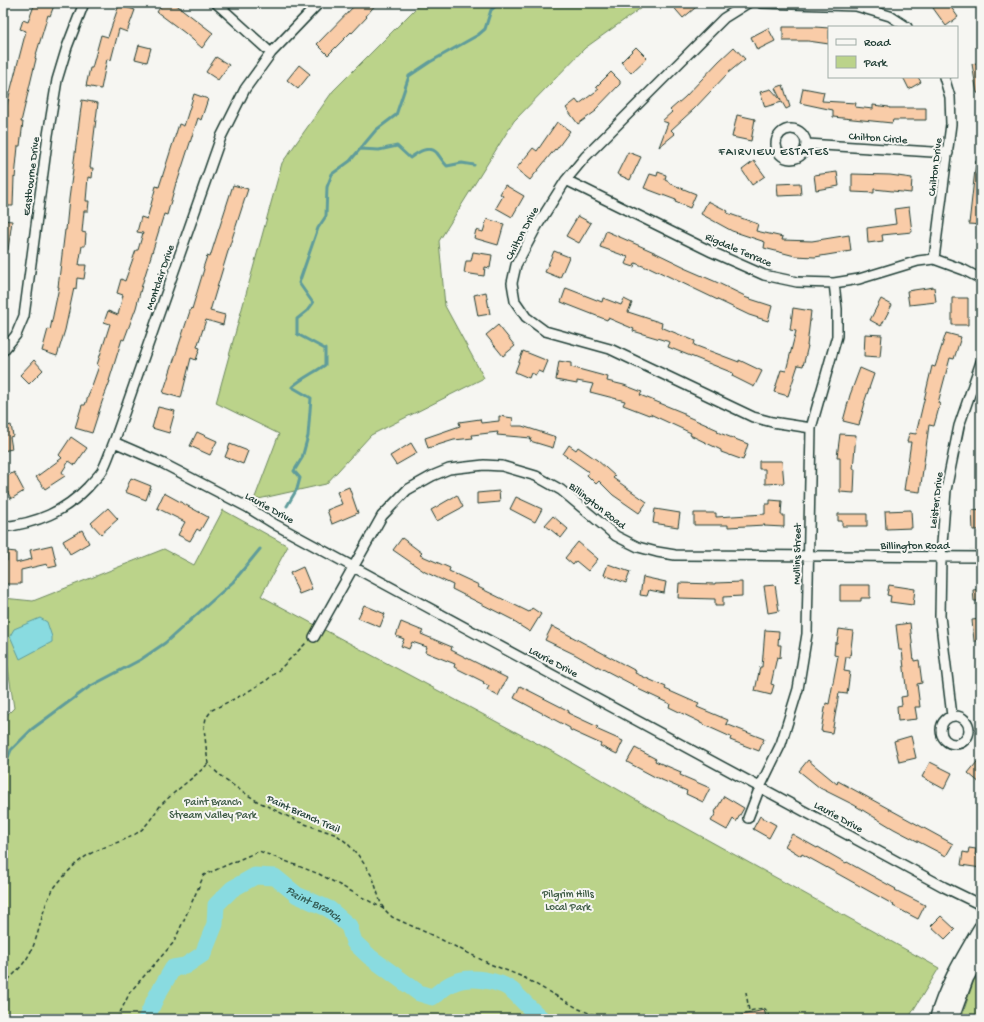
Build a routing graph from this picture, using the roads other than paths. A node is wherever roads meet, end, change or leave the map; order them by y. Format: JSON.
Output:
{"nodes":[{"id":1,"x":84,"y":3,"type":"edge"},
{"id":2,"x":216,"y":3,"type":"edge"},
{"id":3,"x":318,"y":3,"type":"edge"},
{"id":4,"x":748,"y":3,"type":"edge"},
{"id":5,"x":761,"y":3,"type":"edge"},
{"id":6,"x":905,"y":26,"type":"edge"},
{"id":7,"x":272,"y":53,"type":"junction"},
{"id":8,"x":944,"y":78,"type":"edge"},
{"id":9,"x":807,"y":144,"type":"dead end"},
{"id":10,"x":948,"y":153,"type":"junction"},
{"id":11,"x":566,"y":180,"type":"junction"},
{"id":12,"x":934,"y":260,"type":"junction"},
{"id":13,"x":981,"y":279,"type":"edge"},
{"id":14,"x":834,"y":283,"type":"junction"},
{"id":15,"x":3,"y":351,"type":"edge"},
{"id":16,"x":981,"y":362,"type":"edge"},
{"id":17,"x":811,"y":428,"type":"junction"},
{"id":18,"x":114,"y":442,"type":"junction"},
{"id":19,"x":3,"y":527,"type":"edge"},
{"id":20,"x":808,"y":556,"type":"junction"},
{"id":21,"x":941,"y":557,"type":"junction"},
{"id":22,"x":981,"y":557,"type":"edge"},
{"id":23,"x":353,"y":566,"type":"junction"},
{"id":24,"x":314,"y":637,"type":"road end"},
{"id":25,"x":952,"y":716,"type":"dead end"},
{"id":26,"x":760,"y":787,"type":"junction"},
{"id":27,"x":748,"y":818,"type":"dead end"},
{"id":28,"x":981,"y":905,"type":"edge"},
{"id":29,"x":981,"y":928,"type":"edge"},
{"id":30,"x":981,"y":951,"type":"edge"},
{"id":31,"x":937,"y":1019,"type":"edge"},
{"id":32,"x":951,"y":1019,"type":"edge"}],
"edges":[{"from":1,"to":15,"type":"street","name":"Eastbourne Drive"},
{"from":2,"to":7,"type":"street"},
{"from":3,"to":7,"type":"street","name":"Montclair Drive"},
{"from":4,"to":11,"type":"street","name":"Chilton Drive"},
{"from":5,"to":6,"type":"street"},
{"from":7,"to":18,"type":"street","name":"Montclair Drive"},
{"from":8,"to":10,"type":"street","name":"Chilton Drive"},
{"from":9,"to":10,"type":"street","name":"Chilton Circle"},
{"from":10,"to":12,"type":"street","name":"Chilton Drive"},
{"from":11,"to":14,"type":"street","name":"Rigdale Terrace"},
{"from":11,"to":17,"type":"street","name":"Chilton Drive"},
{"from":12,"to":13,"type":"street","name":"Rigdale Terrace"},
{"from":12,"to":14,"type":"street","name":"Rigdale Terrace"},
{"from":14,"to":17,"type":"street","name":"Mullins Street"},
{"from":16,"to":21,"type":"street","name":"Leister Drive"},
{"from":17,"to":20,"type":"street","name":"Mullins Street"},
{"from":18,"to":19,"type":"street","name":"Montclair Drive"},
{"from":18,"to":23,"type":"street","name":"Laurie Drive"},
{"from":20,"to":21,"type":"street","name":"Billington Road"},
{"from":20,"to":23,"type":"street","name":"Billington Road"},
{"from":20,"to":26,"type":"street","name":"Mullins Street"},
{"from":21,"to":22,"type":"street","name":"Billington Road"},
{"from":21,"to":25,"type":"street","name":"Leister Drive"},
{"from":23,"to":24,"type":"street","name":"Billington Road"},
{"from":23,"to":26,"type":"street","name":"Laurie Drive"},
{"from":26,"to":27,"type":"street","name":"Mullins Street"},
{"from":26,"to":28,"type":"street","name":"Laurie Drive"},
{"from":29,"to":31,"type":"main road"},
{"from":30,"to":32,"type":"main road"}]}
